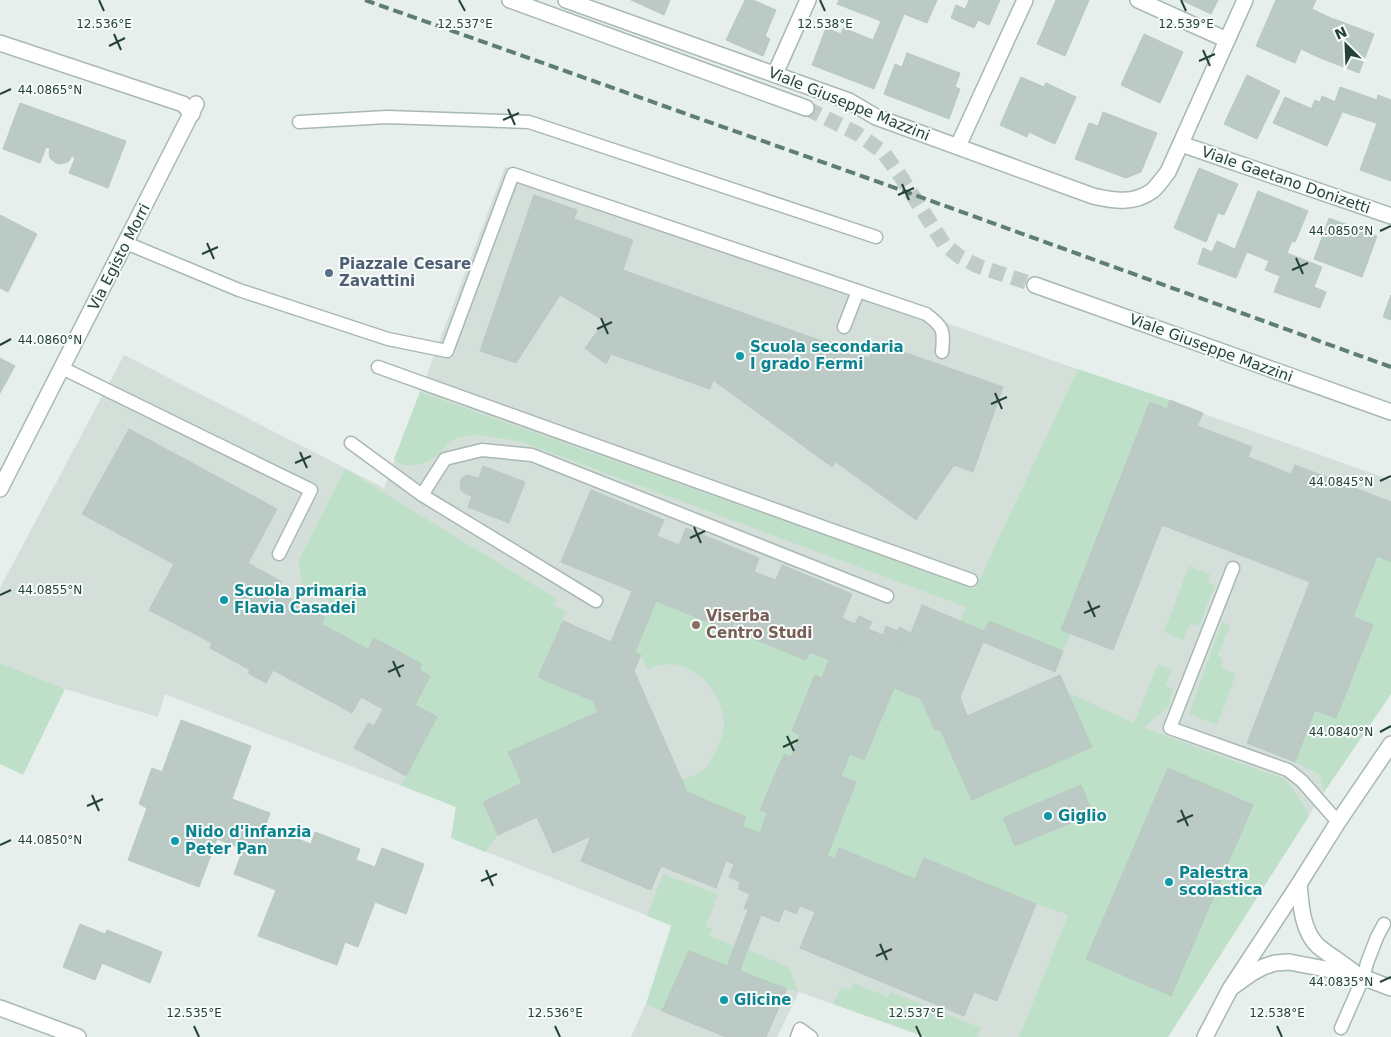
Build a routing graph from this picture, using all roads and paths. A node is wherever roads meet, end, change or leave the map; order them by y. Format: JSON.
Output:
{"nodes":[{"id":1,"x":510,"y":0,"type":"edge"},
{"id":2,"x":566,"y":0,"type":"edge"},
{"id":3,"x":808,"y":0,"type":"edge"},
{"id":4,"x":1025,"y":0,"type":"edge"},
{"id":5,"x":1138,"y":0,"type":"edge"},
{"id":6,"x":1245,"y":0,"type":"edge"},
{"id":7,"x":592,"y":4,"type":"edge"},
{"id":8,"x":1227,"y":40,"type":"junction"},
{"id":9,"x":0,"y":43,"type":"edge"},
{"id":10,"x":775,"y":74,"type":"junction"},
{"id":11,"x":806,"y":108,"type":"tunnel mouth"},
{"id":12,"x":300,"y":122,"type":"dead end"},
{"id":13,"x":1181,"y":144,"type":"junction"},
{"id":14,"x":958,"y":146,"type":"junction"},
{"id":15,"x":1391,"y":216,"type":"edge"},
{"id":16,"x":876,"y":237,"type":"dead end"},
{"id":17,"x":126,"y":243,"type":"junction"},
{"id":18,"x":1035,"y":285,"type":"tunnel mouth"},
{"id":19,"x":858,"y":291,"type":"junction"},
{"id":20,"x":844,"y":327,"type":"dead end"},
{"id":21,"x":942,"y":352,"type":"dead end"},
{"id":22,"x":378,"y":367,"type":"dead end"},
{"id":23,"x":62,"y":368,"type":"junction"},
{"id":24,"x":1389,"y":412,"type":"edge"},
{"id":25,"x":351,"y":443,"type":"dead end"},
{"id":26,"x":0,"y":489,"type":"edge"},
{"id":27,"x":422,"y":494,"type":"junction"},
{"id":28,"x":279,"y":554,"type":"dead end"},
{"id":29,"x":1233,"y":568,"type":"dead end"},
{"id":30,"x":971,"y":580,"type":"dead end"},
{"id":31,"x":887,"y":596,"type":"dead end"},
{"id":32,"x":596,"y":601,"type":"dead end"},
{"id":33,"x":1391,"y":744,"type":"edge"},
{"id":34,"x":1338,"y":822,"type":"junction"},
{"id":35,"x":1299,"y":884,"type":"junction"},
{"id":36,"x":1384,"y":924,"type":"dead end"},
{"id":37,"x":1360,"y":976,"type":"junction"},
{"id":38,"x":1391,"y":988,"type":"edge"},
{"id":39,"x":1230,"y":989,"type":"junction"},
{"id":40,"x":0,"y":1008,"type":"edge"},
{"id":41,"x":1341,"y":1028,"type":"dead end"},
{"id":42,"x":78,"y":1037,"type":"edge"},
{"id":43,"x":797,"y":1037,"type":"edge"},
{"id":44,"x":811,"y":1037,"type":"edge"},
{"id":45,"x":1205,"y":1037,"type":"edge"}],
"edges":[{"from":1,"to":11,"type":"street","name":"Viale Giuseppe Mazzini"},
{"from":2,"to":7,"type":"street","name":"Viale Giuseppe Mazzini"},
{"from":3,"to":10,"type":"street"},
{"from":4,"to":14,"type":"street"},
{"from":5,"to":8,"type":"street"},
{"from":6,"to":8,"type":"street"},
{"from":7,"to":10,"type":"street","name":"Viale Giuseppe Mazzini"},
{"from":8,"to":13,"type":"street"},
{"from":9,"to":17,"type":"street","name":"Via Egisto Morri"},
{"from":10,"to":14,"type":"street","name":"Viale Giuseppe Mazzini"},
{"from":12,"to":16,"type":"lane"},
{"from":13,"to":14,"type":"street","name":"Viale Giuseppe Mazzini"},
{"from":13,"to":15,"type":"street","name":"Viale Gaetano Donizetti"},
{"from":17,"to":19,"type":"lane"},
{"from":17,"to":23,"type":"street","name":"Via Egisto Morri"},
{"from":18,"to":24,"type":"street","name":"Viale Giuseppe Mazzini"},
{"from":19,"to":20,"type":"lane"},
{"from":19,"to":21,"type":"lane"},
{"from":22,"to":30,"type":"lane"},
{"from":23,"to":26,"type":"street","name":"Via Egisto Morri"},
{"from":23,"to":28,"type":"lane"},
{"from":25,"to":27,"type":"lane"},
{"from":27,"to":31,"type":"lane"},
{"from":27,"to":32,"type":"lane"},
{"from":29,"to":34,"type":"lane"},
{"from":33,"to":34,"type":"street"},
{"from":34,"to":35,"type":"street"},
{"from":35,"to":37,"type":"street"},
{"from":35,"to":39,"type":"street"},
{"from":36,"to":37,"type":"lane"},
{"from":37,"to":38,"type":"street"},
{"from":37,"to":39,"type":"street"},
{"from":37,"to":41,"type":"lane"},
{"from":39,"to":45,"type":"street"},
{"from":40,"to":42,"type":"street"},
{"from":43,"to":44,"type":"lane"}]}
